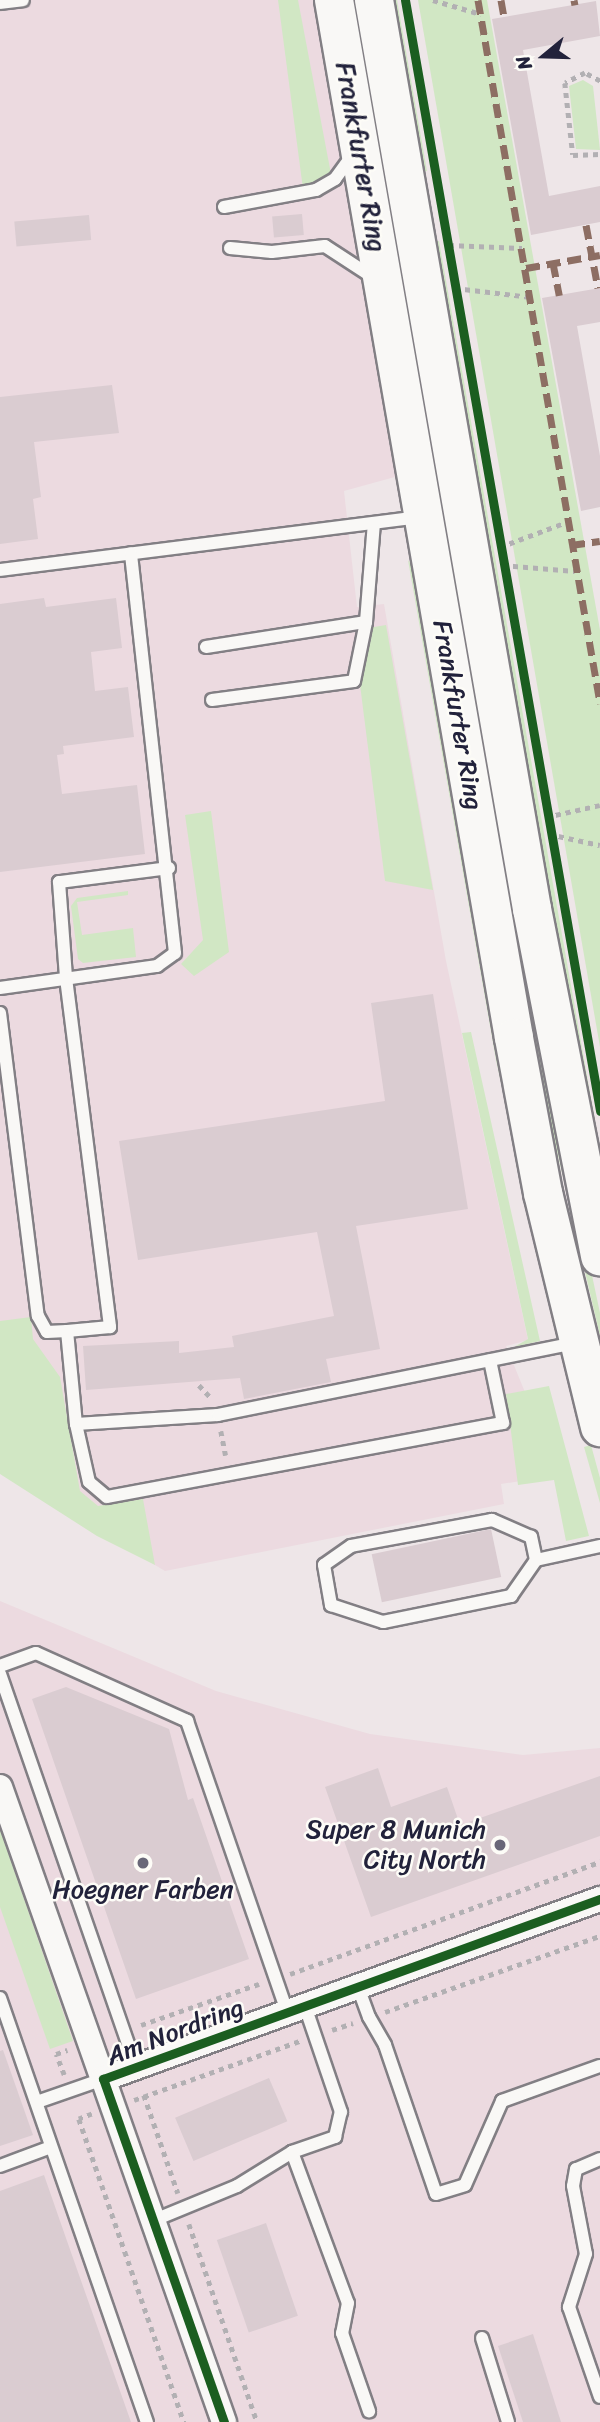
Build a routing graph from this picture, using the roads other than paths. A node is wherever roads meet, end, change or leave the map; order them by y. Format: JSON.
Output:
{"nodes":[{"id":1,"x":23,"y":0,"type":"edge"},
{"id":2,"x":334,"y":0,"type":"edge"},
{"id":3,"x":374,"y":0,"type":"edge"},
{"id":4,"x":0,"y":3,"type":"edge"},
{"id":5,"x":359,"y":146,"type":"junction"},
{"id":6,"x":224,"y":207,"type":"dead end"},
{"id":7,"x":230,"y":248,"type":"dead end"},
{"id":8,"x":384,"y":286,"type":"junction"},
{"id":9,"x":423,"y":516,"type":"junction"},
{"id":10,"x":374,"y":523,"type":"junction"},
{"id":11,"x":131,"y":553,"type":"junction"},
{"id":12,"x":0,"y":570,"type":"edge"},
{"id":13,"x":366,"y":622,"type":"junction"},
{"id":14,"x":206,"y":647,"type":"dead end"},
{"id":15,"x":212,"y":700,"type":"dead end"},
{"id":16,"x":169,"y":868,"type":"junction"},
{"id":17,"x":66,"y":978,"type":"junction"},
{"id":18,"x":0,"y":988,"type":"edge"},
{"id":19,"x":0,"y":1013,"type":"edge"},
{"id":20,"x":600,"y":1256,"type":"edge"},
{"id":21,"x":67,"y":1331,"type":"junction"},
{"id":22,"x":578,"y":1343,"type":"junction"},
{"id":23,"x":490,"y":1360,"type":"junction"},
{"id":24,"x":595,"y":1389,"type":"edge"},
{"id":25,"x":76,"y":1423,"type":"junction"},
{"id":26,"x":600,"y":1427,"type":"edge"},
{"id":27,"x":600,"y":1546,"type":"edge"},
{"id":28,"x":536,"y":1560,"type":"junction"},
{"id":29,"x":0,"y":1667,"type":"edge"},
{"id":30,"x":0,"y":1674,"type":"edge"},
{"id":31,"x":0,"y":1787,"type":"edge"},
{"id":32,"x":600,"y":1899,"type":"edge"},
{"id":33,"x":358,"y":1987,"type":"junction"},
{"id":34,"x":0,"y":1998,"type":"edge"},
{"id":35,"x":296,"y":2009,"type":"junction"},
{"id":36,"x":600,"y":2066,"type":"edge"},
{"id":37,"x":135,"y":2067,"type":"junction"},
{"id":38,"x":103,"y":2079,"type":"junction"},
{"id":39,"x":37,"y":2102,"type":"junction"},
{"id":40,"x":51,"y":2147,"type":"junction"},
{"id":41,"x":292,"y":2152,"type":"junction"},
{"id":42,"x":600,"y":2159,"type":"edge"},
{"id":43,"x":0,"y":2166,"type":"edge"},
{"id":44,"x":152,"y":2221,"type":"junction"},
{"id":45,"x":482,"y":2338,"type":"dead end"},
{"id":46,"x":600,"y":2397,"type":"edge"},
{"id":47,"x":369,"y":2411,"type":"dead end"},
{"id":48,"x":147,"y":2422,"type":"edge"},
{"id":49,"x":225,"y":2422,"type":"edge"},
{"id":50,"x":508,"y":2422,"type":"edge"}],
"edges":[{"from":1,"to":4,"type":"lane"},
{"from":2,"to":5,"type":"main road","name":"Frankfurter Ring"},
{"from":3,"to":20,"type":"main road","name":"Frankfurter Ring"},
{"from":5,"to":6,"type":"lane"},
{"from":5,"to":8,"type":"main road","name":"Frankfurter Ring"},
{"from":7,"to":8,"type":"lane"},
{"from":8,"to":9,"type":"main road","name":"Frankfurter Ring"},
{"from":9,"to":10,"type":"lane"},
{"from":9,"to":22,"type":"main road","name":"Frankfurter Ring"},
{"from":10,"to":11,"type":"lane"},
{"from":10,"to":13,"type":"lane"},
{"from":11,"to":12,"type":"lane"},
{"from":11,"to":16,"type":"lane"},
{"from":13,"to":14,"type":"lane"},
{"from":13,"to":15,"type":"lane"},
{"from":16,"to":17,"type":"lane"},
{"from":16,"to":17,"type":"lane"},
{"from":17,"to":18,"type":"lane"},
{"from":17,"to":21,"type":"lane"},
{"from":19,"to":21,"type":"lane"},
{"from":21,"to":25,"type":"lane"},
{"from":22,"to":23,"type":"lane"},
{"from":22,"to":24,"type":"main road","name":"Frankfurter Ring"},
{"from":23,"to":25,"type":"lane"},
{"from":23,"to":25,"type":"lane"},
{"from":24,"to":26,"type":"main road","name":"Frankfurter Ring"},
{"from":27,"to":28,"type":"lane"},
{"from":28,"to":28,"type":"lane"},
{"from":29,"to":35,"type":"lane"},
{"from":30,"to":37,"type":"lane"},
{"from":31,"to":38,"type":"street","name":"Am Nordring"},
{"from":32,"to":33,"type":"street","name":"Am Nordring"},
{"from":33,"to":35,"type":"street","name":"Am Nordring"},
{"from":33,"to":36,"type":"lane"},
{"from":34,"to":39,"type":"lane"},
{"from":35,"to":37,"type":"street","name":"Am Nordring"},
{"from":35,"to":41,"type":"lane"},
{"from":37,"to":38,"type":"street","name":"Am Nordring"},
{"from":38,"to":39,"type":"lane"},
{"from":38,"to":44,"type":"street","name":"Am Nordring"},
{"from":39,"to":40,"type":"lane"},
{"from":40,"to":43,"type":"lane"},
{"from":40,"to":48,"type":"lane"},
{"from":41,"to":44,"type":"lane"},
{"from":41,"to":47,"type":"lane"},
{"from":42,"to":46,"type":"lane"},
{"from":44,"to":49,"type":"street","name":"Am Nordring"},
{"from":45,"to":50,"type":"lane"}]}
